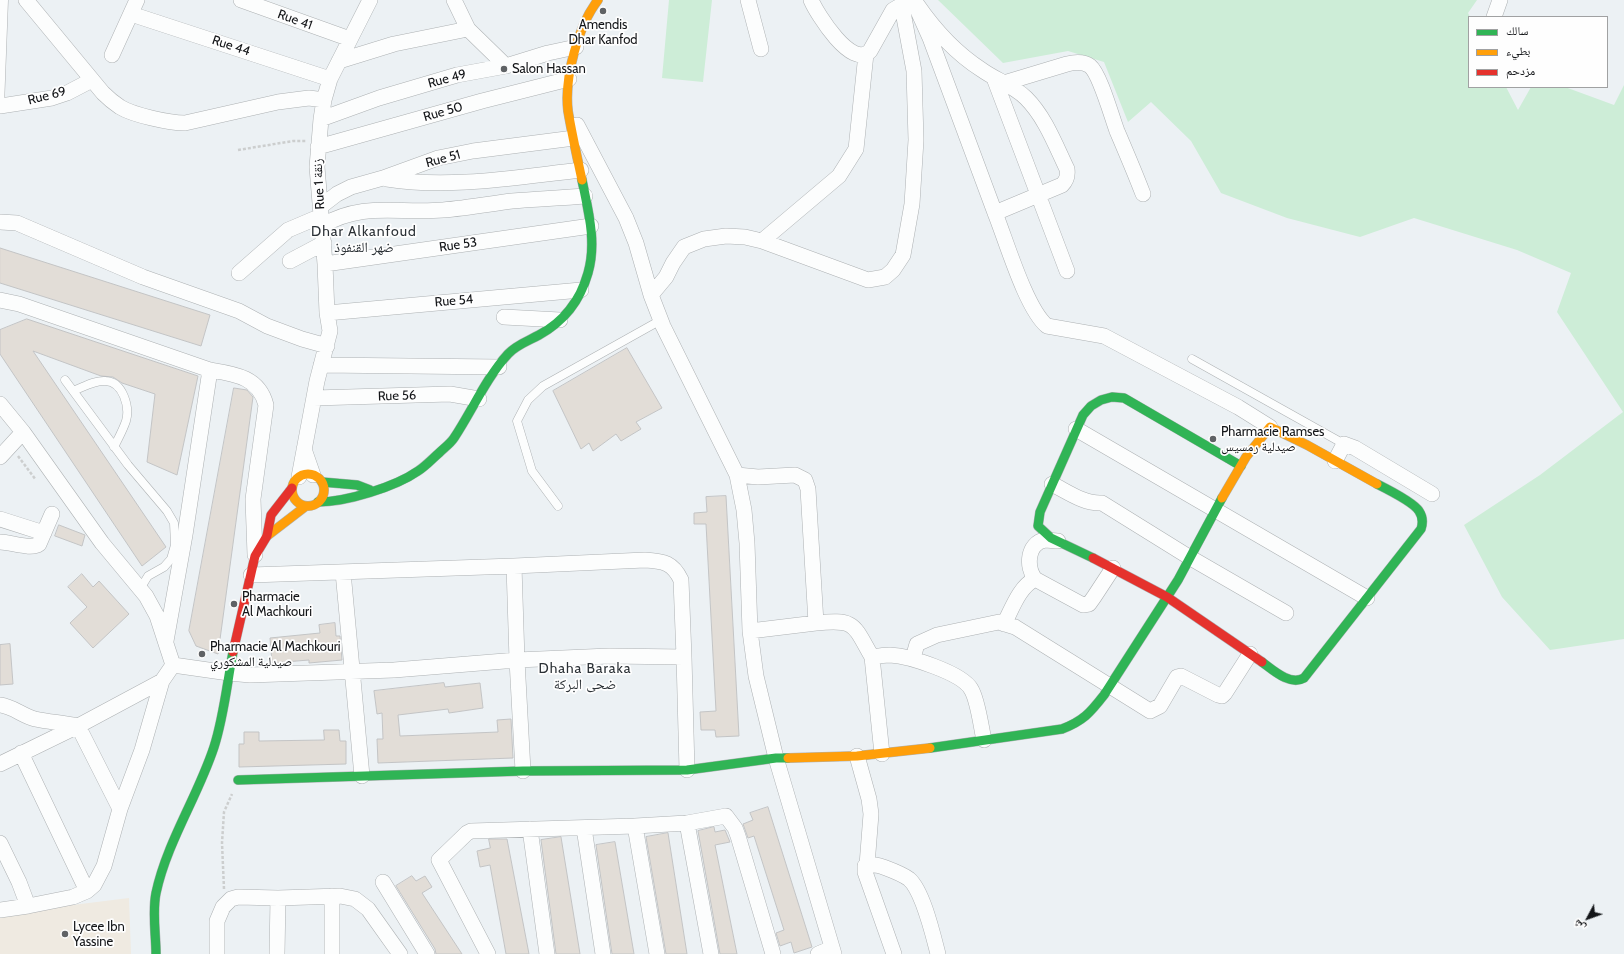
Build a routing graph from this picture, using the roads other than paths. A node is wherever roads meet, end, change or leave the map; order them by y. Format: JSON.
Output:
{"nodes":[{"id":1,"x":4,"y":0,"type":"edge"},
{"id":2,"x":26,"y":0,"type":"edge"},
{"id":3,"x":241,"y":0,"type":"edge"},
{"id":4,"x":370,"y":0,"type":"edge"},
{"id":5,"x":454,"y":0,"type":"edge"},
{"id":6,"x":598,"y":0,"type":"edge"},
{"id":7,"x":748,"y":0,"type":"edge"},
{"id":8,"x":811,"y":0,"type":"edge"},
{"id":9,"x":1500,"y":0,"type":"edge"},
{"id":10,"x":911,"y":2,"type":"edge"},
{"id":11,"x":134,"y":7,"type":"edge"},
{"id":12,"x":1494,"y":16,"type":"edge"},
{"id":13,"x":468,"y":29,"type":"junction"},
{"id":14,"x":350,"y":40,"type":"junction"},
{"id":15,"x":576,"y":47,"type":"junction"},
{"id":16,"x":761,"y":49,"type":"dead end"},
{"id":17,"x":866,"y":54,"type":"junction"},
{"id":18,"x":112,"y":55,"type":"dead end"},
{"id":19,"x":339,"y":61,"type":"junction"},
{"id":20,"x":506,"y":66,"type":"junction"},
{"id":21,"x":330,"y":79,"type":"junction"},
{"id":22,"x":92,"y":80,"type":"junction"},
{"id":23,"x":569,"y":80,"type":"junction"},
{"id":24,"x":999,"y":81,"type":"junction"},
{"id":25,"x":324,"y":100,"type":"junction"},
{"id":26,"x":0,"y":106,"type":"edge"},
{"id":27,"x":568,"y":109,"type":"junction"},
{"id":28,"x":321,"y":119,"type":"junction"},
{"id":29,"x":574,"y":138,"type":"junction"},
{"id":30,"x":318,"y":143,"type":"junction"},
{"id":31,"x":581,"y":170,"type":"junction"},
{"id":32,"x":383,"y":178,"type":"junction"},
{"id":33,"x":1143,"y":194,"type":"dead end"},
{"id":34,"x":1040,"y":195,"type":"junction"},
{"id":35,"x":585,"y":196,"type":"junction"},
{"id":36,"x":995,"y":213,"type":"junction"},
{"id":37,"x":321,"y":216,"type":"junction"},
{"id":38,"x":0,"y":222,"type":"edge"},
{"id":39,"x":591,"y":226,"type":"junction"},
{"id":40,"x":762,"y":241,"type":"junction"},
{"id":41,"x":324,"y":244,"type":"junction"},
{"id":42,"x":290,"y":261,"type":"dead end"},
{"id":43,"x":325,"y":264,"type":"junction"},
{"id":44,"x":1068,"y":271,"type":"dead end"},
{"id":45,"x":239,"y":273,"type":"dead end"},
{"id":46,"x":582,"y":290,"type":"junction"},
{"id":47,"x":651,"y":295,"type":"junction"},
{"id":48,"x":0,"y":300,"type":"edge"},
{"id":49,"x":327,"y":312,"type":"junction"},
{"id":50,"x":504,"y":317,"type":"dead end"},
{"id":51,"x":560,"y":320,"type":"junction"},
{"id":52,"x":661,"y":320,"type":"junction"},
{"id":53,"x":327,"y":346,"type":"junction"},
{"id":54,"x":1192,"y":359,"type":"dead end"},
{"id":55,"x":321,"y":365,"type":"junction"},
{"id":56,"x":499,"y":367,"type":"junction"},
{"id":57,"x":210,"y":370,"type":"junction"},
{"id":58,"x":65,"y":380,"type":"dead end"},
{"id":59,"x":73,"y":392,"type":"junction"},
{"id":60,"x":314,"y":398,"type":"junction"},
{"id":61,"x":479,"y":399,"type":"junction"},
{"id":62,"x":0,"y":404,"type":"edge"},
{"id":63,"x":1270,"y":427,"type":"junction"},
{"id":64,"x":1076,"y":429,"type":"junction"},
{"id":65,"x":23,"y":432,"type":"junction"},
{"id":66,"x":1344,"y":444,"type":"junction"},
{"id":67,"x":114,"y":447,"type":"junction"},
{"id":68,"x":0,"y":457,"type":"edge"},
{"id":69,"x":1335,"y":461,"type":"junction"},
{"id":70,"x":1241,"y":466,"type":"junction"},
{"id":71,"x":737,"y":475,"type":"junction"},
{"id":72,"x":306,"y":480,"type":"junction"},
{"id":73,"x":1052,"y":484,"type":"junction"},
{"id":74,"x":370,"y":490,"type":"junction"},
{"id":75,"x":1432,"y":494,"type":"dead end"},
{"id":76,"x":318,"y":502,"type":"junction"},
{"id":77,"x":306,"y":506,"type":"junction"},
{"id":78,"x":558,"y":506,"type":"dead end"},
{"id":79,"x":1216,"y":509,"type":"junction"},
{"id":80,"x":52,"y":514,"type":"dead end"},
{"id":81,"x":0,"y":519,"type":"edge"},
{"id":82,"x":44,"y":533,"type":"junction"},
{"id":83,"x":267,"y":536,"type":"junction"},
{"id":84,"x":1058,"y":541,"type":"junction"},
{"id":85,"x":0,"y":542,"type":"edge"},
{"id":86,"x":256,"y":556,"type":"junction"},
{"id":87,"x":1190,"y":557,"type":"junction"},
{"id":88,"x":514,"y":566,"type":"junction"},
{"id":89,"x":1113,"y":568,"type":"junction"},
{"id":90,"x":342,"y":572,"type":"junction"},
{"id":91,"x":250,"y":575,"type":"junction"},
{"id":92,"x":1035,"y":578,"type":"junction"},
{"id":93,"x":140,"y":589,"type":"junction"},
{"id":94,"x":1167,"y":597,"type":"junction"},
{"id":95,"x":1368,"y":598,"type":"junction"},
{"id":96,"x":1286,"y":613,"type":"dead end"},
{"id":97,"x":816,"y":623,"type":"junction"},
{"id":98,"x":1004,"y":624,"type":"junction"},
{"id":99,"x":750,"y":631,"type":"junction"},
{"id":100,"x":166,"y":642,"type":"junction"},
{"id":101,"x":1250,"y":654,"type":"junction"},
{"id":102,"x":684,"y":657,"type":"junction"},
{"id":103,"x":872,"y":657,"type":"junction"},
{"id":104,"x":913,"y":658,"type":"junction"},
{"id":105,"x":517,"y":660,"type":"junction"},
{"id":106,"x":173,"y":665,"type":"junction"},
{"id":107,"x":351,"y":672,"type":"junction"},
{"id":108,"x":229,"y":673,"type":"junction"},
{"id":109,"x":162,"y":681,"type":"junction"},
{"id":110,"x":1110,"y":685,"type":"junction"},
{"id":111,"x":0,"y":705,"type":"edge"},
{"id":112,"x":78,"y":726,"type":"junction"},
{"id":113,"x":984,"y":740,"type":"junction"},
{"id":114,"x":21,"y":753,"type":"junction"},
{"id":115,"x":882,"y":754,"type":"junction"},
{"id":116,"x":857,"y":756,"type":"junction"},
{"id":117,"x":776,"y":758,"type":"junction"},
{"id":118,"x":0,"y":764,"type":"edge"},
{"id":119,"x":687,"y":770,"type":"junction"},
{"id":120,"x":523,"y":771,"type":"junction"},
{"id":121,"x":362,"y":776,"type":"junction"},
{"id":122,"x":238,"y":780,"type":"road end"},
{"id":123,"x":120,"y":809,"type":"junction"},
{"id":124,"x":687,"y":823,"type":"junction"},
{"id":125,"x":635,"y":826,"type":"junction"},
{"id":126,"x":584,"y":828,"type":"junction"},
{"id":127,"x":530,"y":829,"type":"junction"},
{"id":128,"x":0,"y":843,"type":"edge"},
{"id":129,"x":867,"y":865,"type":"junction"},
{"id":130,"x":383,"y":882,"type":"dead end"},
{"id":131,"x":87,"y":891,"type":"junction"},
{"id":132,"x":332,"y":896,"type":"junction"},
{"id":133,"x":278,"y":898,"type":"junction"},
{"id":134,"x":28,"y":906,"type":"junction"},
{"id":135,"x":0,"y":910,"type":"edge"},
{"id":136,"x":833,"y":951,"type":"edge"},
{"id":137,"x":156,"y":954,"type":"edge"},
{"id":138,"x":217,"y":954,"type":"edge"},
{"id":139,"x":277,"y":954,"type":"edge"},
{"id":140,"x":332,"y":954,"type":"edge"},
{"id":141,"x":400,"y":954,"type":"edge"},
{"id":142,"x":427,"y":954,"type":"edge"},
{"id":143,"x":488,"y":954,"type":"edge"},
{"id":144,"x":547,"y":954,"type":"edge"},
{"id":145,"x":603,"y":954,"type":"edge"},
{"id":146,"x":657,"y":954,"type":"edge"},
{"id":147,"x":711,"y":954,"type":"edge"},
{"id":148,"x":773,"y":954,"type":"edge"},
{"id":149,"x":818,"y":954,"type":"edge"},
{"id":150,"x":894,"y":954,"type":"edge"},
{"id":151,"x":938,"y":954,"type":"edge"}],
"edges":[{"from":1,"to":26,"type":"lane"},
{"from":2,"to":22,"type":"street"},
{"from":3,"to":14,"type":"street","name":"Rue 41"},
{"from":4,"to":14,"type":"street","name":"Rue 1 زنقة"},
{"from":5,"to":13,"type":"street"},
{"from":6,"to":15,"type":"street"},
{"from":7,"to":16,"type":"street"},
{"from":8,"to":17,"type":"street"},
{"from":9,"to":12,"type":"street"},
{"from":10,"to":17,"type":"street"},
{"from":10,"to":24,"type":"street"},
{"from":10,"to":36,"type":"street"},
{"from":10,"to":40,"type":"street"},
{"from":11,"to":18,"type":"street"},
{"from":11,"to":21,"type":"street","name":"Rue 44"},
{"from":13,"to":19,"type":"street"},
{"from":13,"to":20,"type":"street"},
{"from":14,"to":19,"type":"street","name":"Rue 1 زنقة"},
{"from":15,"to":20,"type":"street","name":"Rue 49"},
{"from":15,"to":23,"type":"street"},
{"from":17,"to":40,"type":"street"},
{"from":19,"to":21,"type":"street","name":"Rue 1 زنقة"},
{"from":20,"to":28,"type":"street","name":"Rue 49"},
{"from":21,"to":25,"type":"street","name":"Rue 1 زنقة"},
{"from":22,"to":25,"type":"street"},
{"from":22,"to":26,"type":"street","name":"Rue 69"},
{"from":23,"to":27,"type":"street"},
{"from":23,"to":30,"type":"street","name":"Rue 50"},
{"from":24,"to":33,"type":"street"},
{"from":24,"to":34,"type":"street"},
{"from":24,"to":34,"type":"street"},
{"from":25,"to":28,"type":"street","name":"Rue 1 زنقة"},
{"from":27,"to":29,"type":"street"},
{"from":27,"to":47,"type":"street"},
{"from":28,"to":30,"type":"street","name":"Rue 1 زنقة"},
{"from":29,"to":31,"type":"street"},
{"from":29,"to":32,"type":"street","name":"Rue 51"},
{"from":30,"to":37,"type":"street","name":"Rue 1 زنقة"},
{"from":31,"to":32,"type":"street"},
{"from":31,"to":35,"type":"street"},
{"from":32,"to":37,"type":"street","name":"Rue 51"},
{"from":34,"to":36,"type":"street"},
{"from":34,"to":44,"type":"street"},
{"from":35,"to":37,"type":"street"},
{"from":35,"to":39,"type":"street"},
{"from":36,"to":63,"type":"street"},
{"from":37,"to":41,"type":"street","name":"Rue 1 زنقة"},
{"from":37,"to":45,"type":"street"},
{"from":38,"to":53,"type":"street"},
{"from":39,"to":43,"type":"street","name":"Rue 53"},
{"from":39,"to":46,"type":"street"},
{"from":40,"to":47,"type":"street"},
{"from":41,"to":42,"type":"street"},
{"from":41,"to":43,"type":"street","name":"Rue 1 زنقة"},
{"from":43,"to":49,"type":"street","name":"Rue 1 زنقة"},
{"from":46,"to":49,"type":"street","name":"Rue 54"},
{"from":46,"to":51,"type":"street"},
{"from":47,"to":52,"type":"street"},
{"from":48,"to":57,"type":"street"},
{"from":49,"to":53,"type":"street","name":"Rue 1 زنقة"},
{"from":50,"to":51,"type":"street"},
{"from":51,"to":56,"type":"street"},
{"from":52,"to":71,"type":"street"},
{"from":52,"to":78,"type":"lane"},
{"from":53,"to":55,"type":"street","name":"Rue 1 زنقة"},
{"from":54,"to":66,"type":"lane"},
{"from":55,"to":56,"type":"street"},
{"from":55,"to":60,"type":"street","name":"Rue 1 زنقة"},
{"from":56,"to":61,"type":"street"},
{"from":57,"to":86,"type":"street"},
{"from":57,"to":100,"type":"street"},
{"from":58,"to":59,"type":"lane"},
{"from":59,"to":67,"type":"lane"},
{"from":59,"to":67,"type":"lane"},
{"from":60,"to":61,"type":"street","name":"Rue 56"},
{"from":60,"to":72,"type":"street","name":"Rue 1 زنقة"},
{"from":61,"to":74,"type":"street"},
{"from":62,"to":65,"type":"street"},
{"from":63,"to":69,"type":"street"},
{"from":63,"to":70,"type":"street"},
{"from":64,"to":70,"type":"street"},
{"from":64,"to":73,"type":"street"},
{"from":64,"to":79,"type":"street"},
{"from":65,"to":68,"type":"street"},
{"from":65,"to":93,"type":"street"},
{"from":66,"to":69,"type":"street"},
{"from":66,"to":75,"type":"street"},
{"from":67,"to":93,"type":"lane"},
{"from":69,"to":95,"type":"street"},
{"from":70,"to":79,"type":"street"},
{"from":71,"to":97,"type":"street"},
{"from":71,"to":99,"type":"street"},
{"from":72,"to":74,"type":"street"},
{"from":72,"to":76,"type":"street"},
{"from":72,"to":77,"type":"street"},
{"from":72,"to":83,"type":"street"},
{"from":73,"to":84,"type":"street"},
{"from":73,"to":87,"type":"street"},
{"from":74,"to":76,"type":"street"},
{"from":76,"to":77,"type":"street"},
{"from":77,"to":83,"type":"street"},
{"from":79,"to":87,"type":"street"},
{"from":79,"to":95,"type":"street"},
{"from":80,"to":82,"type":"street"},
{"from":81,"to":82,"type":"street"},
{"from":82,"to":85,"type":"street"},
{"from":83,"to":86,"type":"street"},
{"from":84,"to":89,"type":"street"},
{"from":84,"to":92,"type":"street"},
{"from":86,"to":91,"type":"street"},
{"from":87,"to":94,"type":"street"},
{"from":87,"to":96,"type":"street"},
{"from":88,"to":90,"type":"street"},
{"from":88,"to":102,"type":"street"},
{"from":88,"to":105,"type":"street"},
{"from":89,"to":92,"type":"street"},
{"from":89,"to":94,"type":"street"},
{"from":90,"to":91,"type":"street"},
{"from":90,"to":107,"type":"street"},
{"from":91,"to":108,"type":"street"},
{"from":92,"to":98,"type":"street"},
{"from":93,"to":100,"type":"street"},
{"from":94,"to":101,"type":"street"},
{"from":94,"to":110,"type":"street"},
{"from":95,"to":101,"type":"street"},
{"from":97,"to":99,"type":"street"},
{"from":97,"to":103,"type":"street"},
{"from":98,"to":104,"type":"street"},
{"from":98,"to":110,"type":"street"},
{"from":99,"to":117,"type":"street"},
{"from":100,"to":106,"type":"street"},
{"from":101,"to":110,"type":"street"},
{"from":102,"to":105,"type":"street"},
{"from":102,"to":119,"type":"street"},
{"from":103,"to":104,"type":"street"},
{"from":103,"to":115,"type":"street"},
{"from":104,"to":113,"type":"street"},
{"from":105,"to":107,"type":"street"},
{"from":105,"to":120,"type":"street"},
{"from":106,"to":108,"type":"street"},
{"from":106,"to":109,"type":"street"},
{"from":107,"to":108,"type":"street"},
{"from":107,"to":121,"type":"street"},
{"from":108,"to":137,"type":"street"},
{"from":109,"to":112,"type":"street"},
{"from":109,"to":123,"type":"street"},
{"from":110,"to":113,"type":"street"},
{"from":111,"to":112,"type":"street"},
{"from":112,"to":114,"type":"street"},
{"from":112,"to":123,"type":"street"},
{"from":113,"to":115,"type":"street"},
{"from":114,"to":118,"type":"street"},
{"from":114,"to":131,"type":"street"},
{"from":115,"to":116,"type":"street"},
{"from":116,"to":117,"type":"street"},
{"from":116,"to":129,"type":"street"},
{"from":117,"to":119,"type":"street"},
{"from":117,"to":136,"type":"street"},
{"from":119,"to":120,"type":"street"},
{"from":120,"to":121,"type":"street"},
{"from":121,"to":122,"type":"street"},
{"from":123,"to":131,"type":"street"},
{"from":124,"to":125,"type":"street"},
{"from":124,"to":147,"type":"street"},
{"from":124,"to":148,"type":"street"},
{"from":125,"to":126,"type":"street"},
{"from":125,"to":146,"type":"street"},
{"from":126,"to":127,"type":"street"},
{"from":126,"to":145,"type":"street"},
{"from":127,"to":143,"type":"street"},
{"from":127,"to":144,"type":"street"},
{"from":128,"to":134,"type":"street"},
{"from":129,"to":150,"type":"street"},
{"from":129,"to":151,"type":"street"},
{"from":130,"to":142,"type":"street"},
{"from":131,"to":134,"type":"street"},
{"from":132,"to":133,"type":"street"},
{"from":132,"to":140,"type":"street"},
{"from":132,"to":141,"type":"street"},
{"from":133,"to":138,"type":"street"},
{"from":133,"to":139,"type":"street"},
{"from":134,"to":135,"type":"street"},
{"from":136,"to":149,"type":"street"}]}
